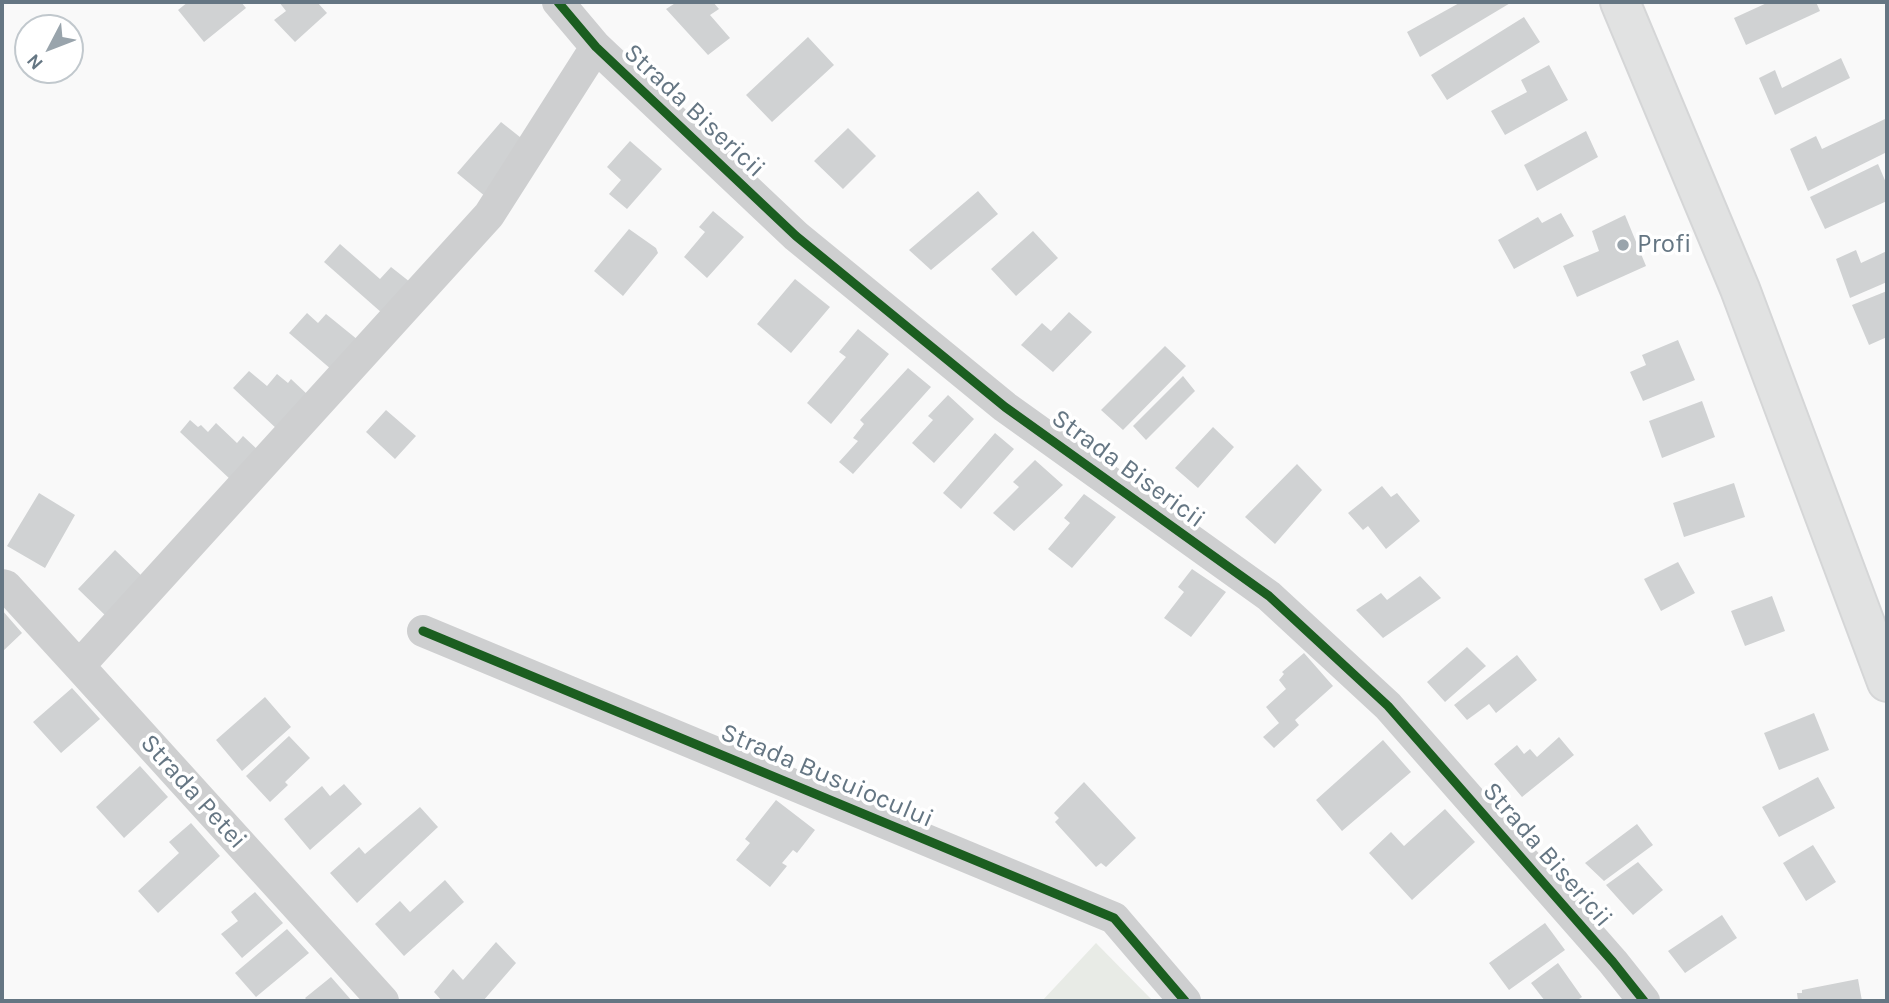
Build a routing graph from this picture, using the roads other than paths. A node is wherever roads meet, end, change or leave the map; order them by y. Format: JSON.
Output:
{"nodes":[{"id":1,"x":558,"y":2,"type":"edge"},
{"id":2,"x":1620,"y":2,"type":"edge"},
{"id":3,"x":596,"y":47,"type":"junction"},
{"id":4,"x":2,"y":584,"type":"edge"},
{"id":5,"x":423,"y":631,"type":"dead end"},
{"id":6,"x":79,"y":666,"type":"junction"},
{"id":7,"x":1887,"y":682,"type":"edge"},
{"id":8,"x":383,"y":1001,"type":"edge"},
{"id":9,"x":1185,"y":1001,"type":"edge"},
{"id":10,"x":1644,"y":1001,"type":"edge"}],
"edges":[{"from":1,"to":3,"type":"street","name":"Strada Bisericii"},
{"from":2,"to":7,"type":"main road"},
{"from":3,"to":6,"type":"street"},
{"from":3,"to":10,"type":"street","name":"Strada Bisericii"},
{"from":4,"to":6,"type":"street","name":"Strada Petei"},
{"from":5,"to":9,"type":"street","name":"Strada Busuiocului"},
{"from":6,"to":8,"type":"street","name":"Strada Petei"}]}
